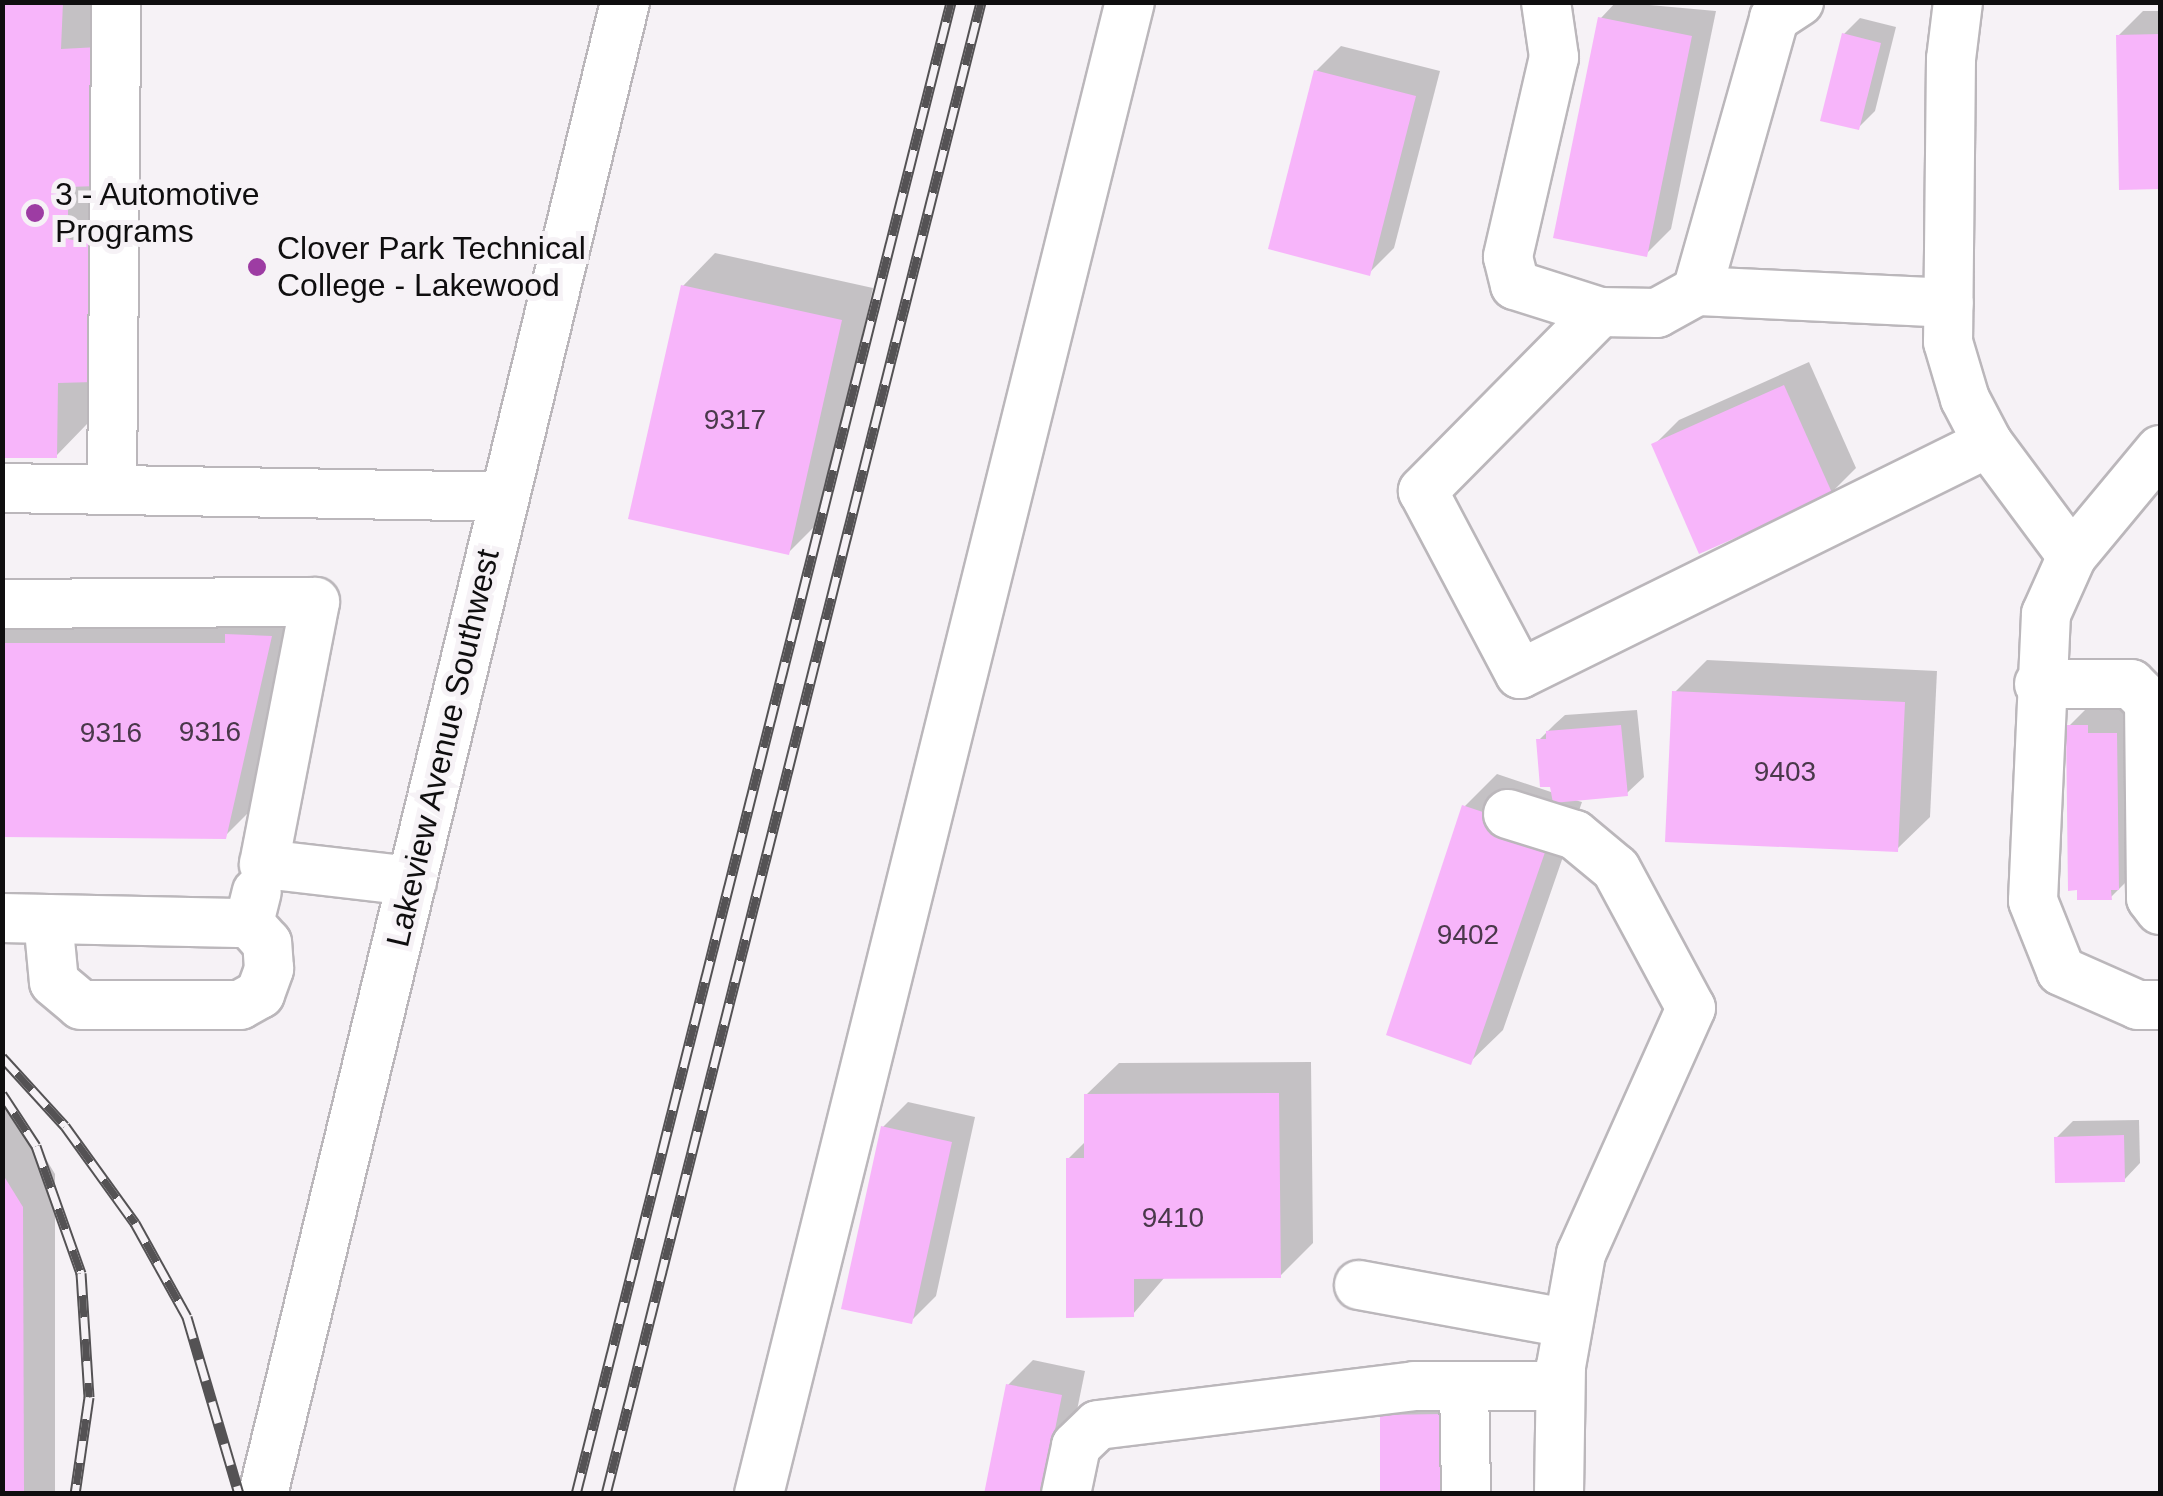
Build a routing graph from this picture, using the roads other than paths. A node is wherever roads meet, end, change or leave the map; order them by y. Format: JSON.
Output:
{"nodes":[{"id":1,"x":116,"y":2,"type":"edge"},
{"id":2,"x":625,"y":2,"type":"edge"},
{"id":3,"x":1130,"y":2,"type":"edge"},
{"id":4,"x":1546,"y":2,"type":"edge"},
{"id":5,"x":1799,"y":2,"type":"edge"},
{"id":6,"x":1958,"y":2,"type":"edge"},
{"id":7,"x":1698,"y":291,"type":"junction"},
{"id":8,"x":1949,"y":303,"type":"junction"},
{"id":9,"x":1600,"y":312,"type":"junction"},
{"id":10,"x":1988,"y":443,"type":"junction"},
{"id":11,"x":2160,"y":450,"type":"edge"},
{"id":12,"x":2,"y":488,"type":"edge"},
{"id":13,"x":112,"y":490,"type":"junction"},
{"id":14,"x":501,"y":498,"type":"junction"},
{"id":15,"x":2072,"y":556,"type":"junction"},
{"id":16,"x":2,"y":604,"type":"edge"},
{"id":17,"x":2039,"y":684,"type":"junction"},
{"id":18,"x":1508,"y":814,"type":"dead end"},
{"id":19,"x":264,"y":864,"type":"junction"},
{"id":20,"x":412,"y":881,"type":"junction"},
{"id":21,"x":2160,"y":910,"type":"edge"},
{"id":22,"x":25,"y":919,"type":"edge"},
{"id":23,"x":249,"y":922,"type":"junction"},
{"id":24,"x":2149,"y":1005,"type":"edge"},
{"id":25,"x":1359,"y":1285,"type":"dead end"},
{"id":26,"x":1566,"y":1324,"type":"junction"},
{"id":27,"x":1464,"y":1386,"type":"junction"},
{"id":28,"x":1560,"y":1386,"type":"junction"},
{"id":29,"x":263,"y":1494,"type":"edge"},
{"id":30,"x":759,"y":1494,"type":"edge"},
{"id":31,"x":1066,"y":1494,"type":"edge"},
{"id":32,"x":1466,"y":1494,"type":"edge"},
{"id":33,"x":1559,"y":1494,"type":"edge"}],
"edges":[{"from":1,"to":13,"type":"street"},
{"from":2,"to":14,"type":"street","name":"Lakeview Avenue Southwest"},
{"from":3,"to":30,"type":"street"},
{"from":4,"to":9,"type":"street"},
{"from":5,"to":7,"type":"street"},
{"from":6,"to":8,"type":"street"},
{"from":7,"to":8,"type":"street"},
{"from":7,"to":9,"type":"street"},
{"from":8,"to":10,"type":"street"},
{"from":9,"to":10,"type":"street"},
{"from":10,"to":15,"type":"street"},
{"from":11,"to":15,"type":"street"},
{"from":12,"to":13,"type":"street"},
{"from":13,"to":14,"type":"street"},
{"from":14,"to":20,"type":"street","name":"Lakeview Avenue Southwest"},
{"from":15,"to":17,"type":"street"},
{"from":16,"to":19,"type":"street"},
{"from":17,"to":21,"type":"street"},
{"from":17,"to":24,"type":"street"},
{"from":18,"to":26,"type":"street"},
{"from":19,"to":20,"type":"street"},
{"from":19,"to":23,"type":"street"},
{"from":20,"to":29,"type":"street","name":"Lakeview Avenue Southwest"},
{"from":22,"to":23,"type":"street"},
{"from":22,"to":23,"type":"street"},
{"from":25,"to":26,"type":"street"},
{"from":26,"to":28,"type":"street"},
{"from":27,"to":28,"type":"street"},
{"from":27,"to":31,"type":"street"},
{"from":27,"to":32,"type":"street"},
{"from":28,"to":33,"type":"street"}]}
